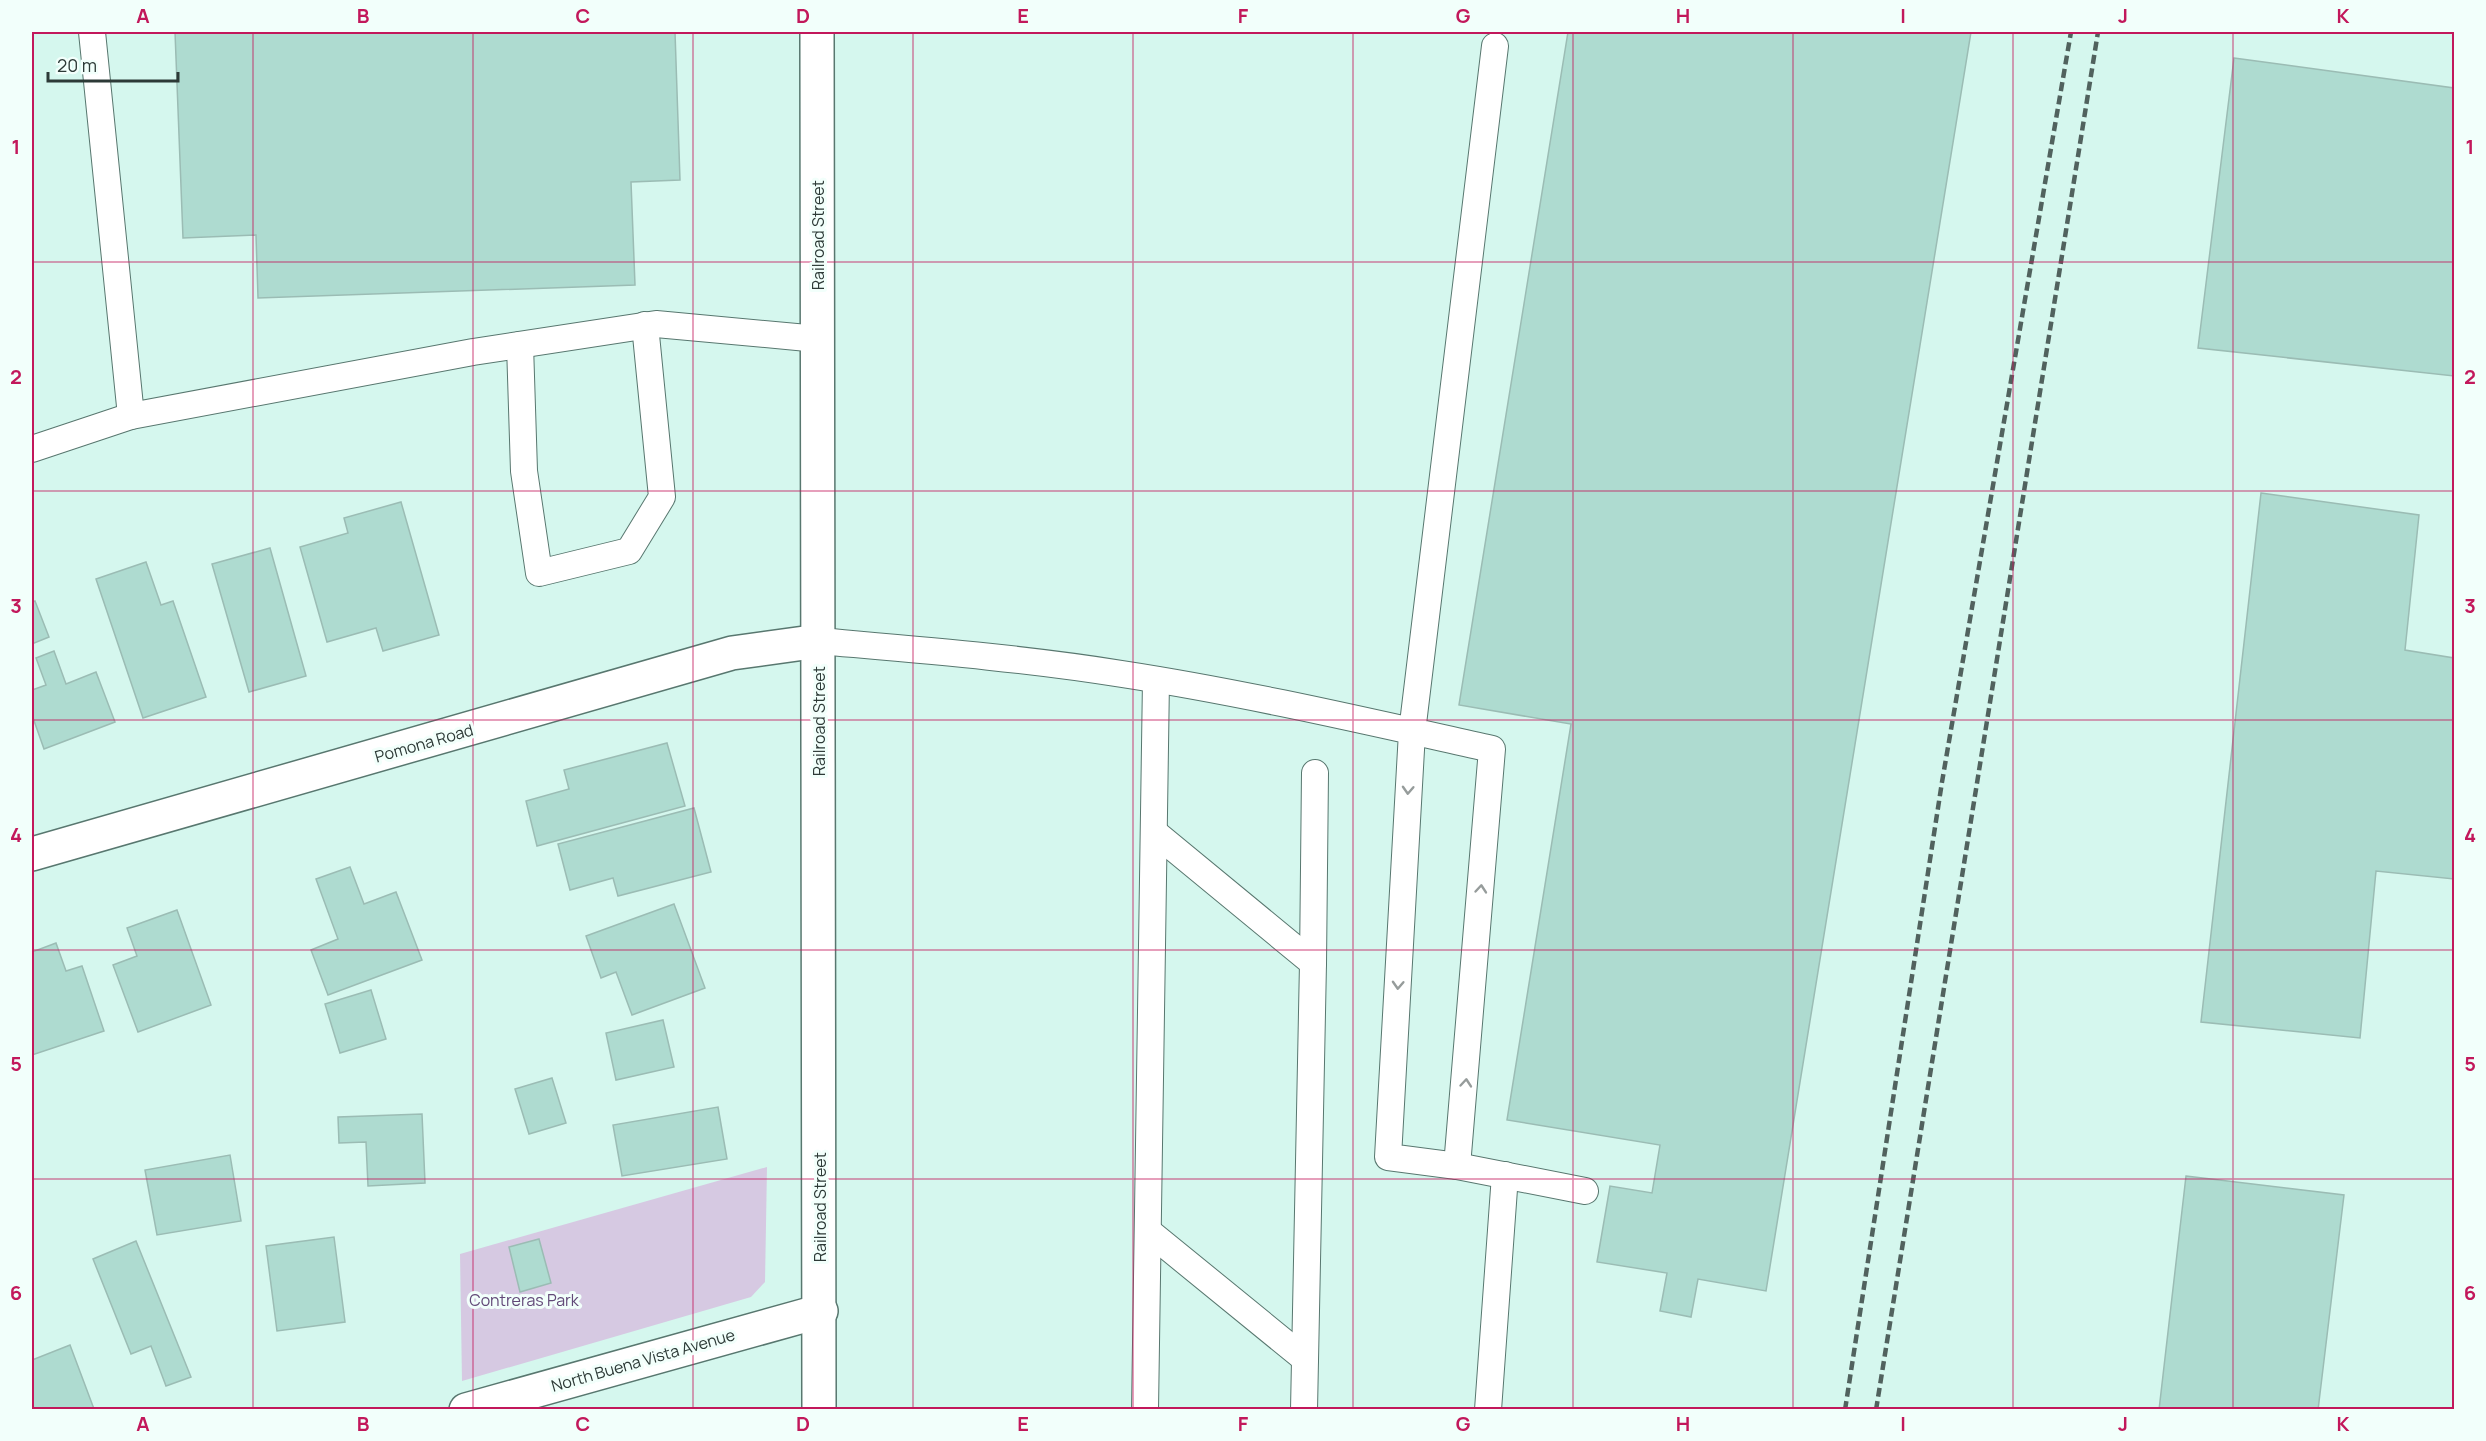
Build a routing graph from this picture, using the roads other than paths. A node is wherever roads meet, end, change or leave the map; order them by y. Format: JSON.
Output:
{"nodes":[{"id":1,"x":92,"y":32,"type":"edge"},
{"id":2,"x":817,"y":32,"type":"edge"},
{"id":3,"x":1495,"y":46,"type":"dead end"},
{"id":4,"x":645,"y":325,"type":"junction"},
{"id":5,"x":818,"y":339,"type":"junction"},
{"id":6,"x":520,"y":345,"type":"junction"},
{"id":7,"x":131,"y":416,"type":"junction"},
{"id":8,"x":32,"y":449,"type":"edge"},
{"id":9,"x":819,"y":641,"type":"junction"},
{"id":10,"x":1156,"y":680,"type":"junction"},
{"id":11,"x":1412,"y":732,"type":"junction"},
{"id":12,"x":1315,"y":773,"type":"dead end"},
{"id":13,"x":1154,"y":832,"type":"junction"},
{"id":14,"x":32,"y":854,"type":"edge"},
{"id":15,"x":1312,"y":963,"type":"junction"},
{"id":16,"x":1458,"y":1153,"type":"junction"},
{"id":17,"x":1505,"y":1175,"type":"junction"},
{"id":18,"x":1585,"y":1191,"type":"dead end"},
{"id":19,"x":1148,"y":1231,"type":"junction"},
{"id":20,"x":821,"y":1311,"type":"junction"},
{"id":21,"x":1305,"y":1359,"type":"junction"},
{"id":22,"x":466,"y":1410,"type":"edge"},
{"id":23,"x":819,"y":1410,"type":"edge"},
{"id":24,"x":1145,"y":1410,"type":"edge"},
{"id":25,"x":1304,"y":1410,"type":"edge"},
{"id":26,"x":1488,"y":1410,"type":"edge"}],
"edges":[{"from":1,"to":7,"type":"lane"},
{"from":2,"to":5,"type":"main road","name":"Railroad Street"},
{"from":3,"to":11,"type":"lane"},
{"from":4,"to":5,"type":"lane"},
{"from":4,"to":6,"type":"lane"},
{"from":4,"to":6,"type":"lane"},
{"from":5,"to":9,"type":"main road","name":"Railroad Street"},
{"from":6,"to":7,"type":"lane"},
{"from":7,"to":8,"type":"lane"},
{"from":9,"to":10,"type":"lane"},
{"from":9,"to":14,"type":"main road","name":"Pomona Road"},
{"from":9,"to":20,"type":"main road","name":"Railroad Street"},
{"from":10,"to":11,"type":"lane"},
{"from":10,"to":13,"type":"lane"},
{"from":16,"to":11,"type":"lane","one_way":true},
{"from":11,"to":16,"type":"lane","one_way":true},
{"from":12,"to":15,"type":"lane"},
{"from":13,"to":15,"type":"lane"},
{"from":13,"to":19,"type":"lane"},
{"from":15,"to":21,"type":"lane"},
{"from":16,"to":17,"type":"lane"},
{"from":17,"to":18,"type":"lane"},
{"from":17,"to":26,"type":"lane"},
{"from":19,"to":21,"type":"lane"},
{"from":19,"to":24,"type":"lane"},
{"from":20,"to":22,"type":"main road","name":"North Buena Vista Avenue"},
{"from":20,"to":23,"type":"main road","name":"Railroad Street"},
{"from":21,"to":25,"type":"lane"}]}
